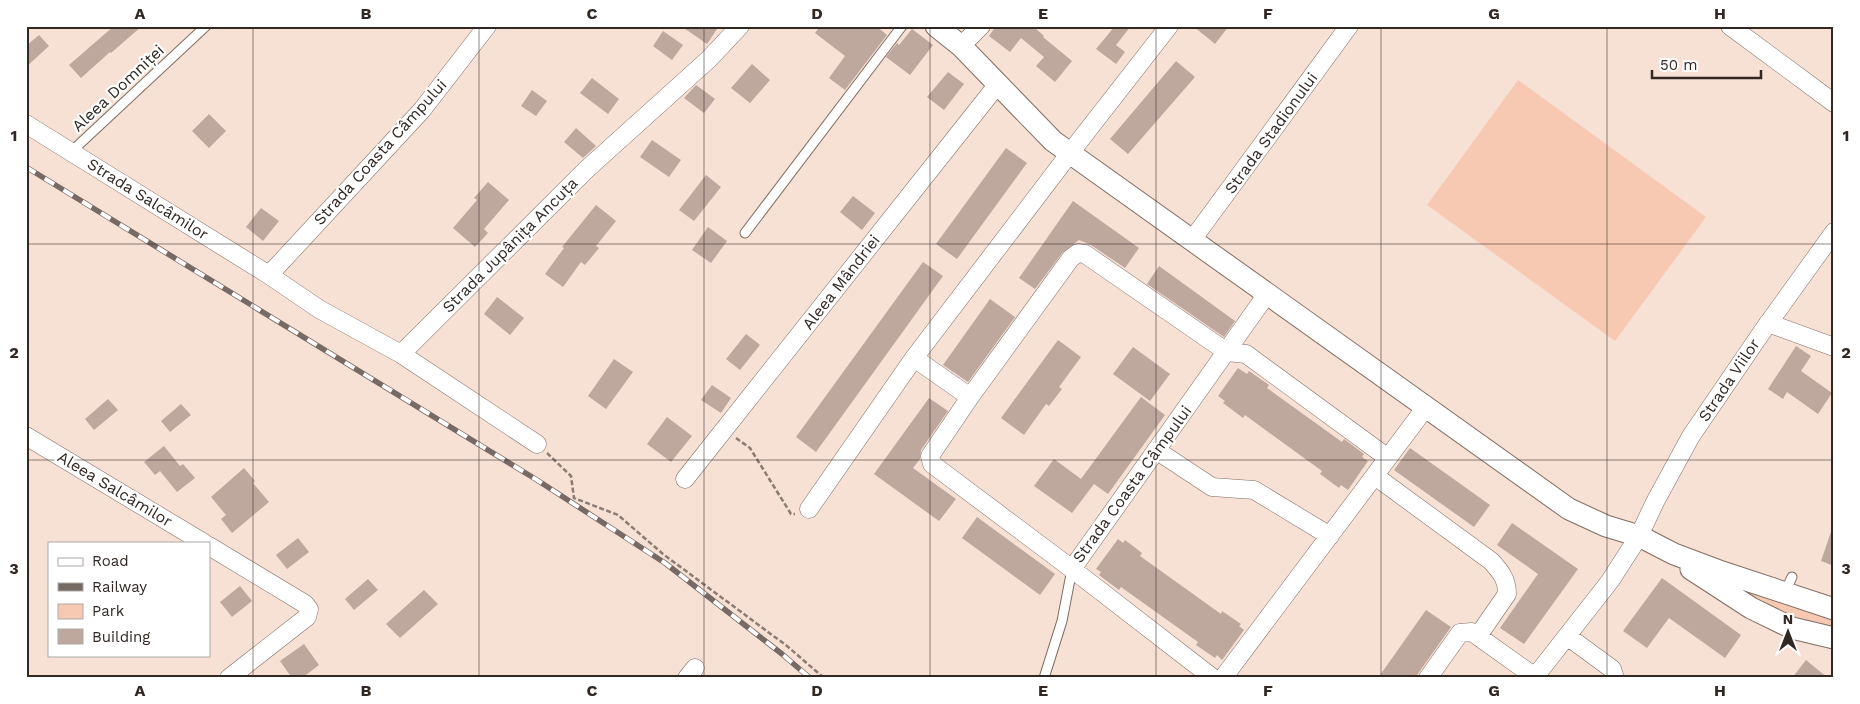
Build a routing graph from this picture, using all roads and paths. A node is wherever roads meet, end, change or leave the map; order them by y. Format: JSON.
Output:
{"nodes":[{"id":1,"x":206,"y":26,"type":"edge"},
{"id":2,"x":487,"y":26,"type":"edge"},
{"id":3,"x":740,"y":26,"type":"edge"},
{"id":4,"x":902,"y":26,"type":"edge"},
{"id":5,"x":936,"y":26,"type":"edge"},
{"id":6,"x":981,"y":26,"type":"edge"},
{"id":7,"x":1170,"y":26,"type":"edge"},
{"id":8,"x":1349,"y":26,"type":"edge"},
{"id":9,"x":1730,"y":26,"type":"edge"},
{"id":10,"x":961,"y":46,"type":"junction"},
{"id":11,"x":998,"y":84,"type":"junction"},
{"id":12,"x":1834,"y":103,"type":"edge"},
{"id":13,"x":26,"y":124,"type":"edge"},
{"id":14,"x":72,"y":151,"type":"junction"},
{"id":15,"x":1070,"y":153,"type":"junction"},
{"id":16,"x":745,"y":232,"type":"dead end"},
{"id":17,"x":1834,"y":232,"type":"edge"},
{"id":18,"x":1192,"y":240,"type":"junction"},
{"id":19,"x":270,"y":275,"type":"junction"},
{"id":20,"x":1267,"y":294,"type":"junction"},
{"id":21,"x":1768,"y":323,"type":"junction"},
{"id":22,"x":1834,"y":347,"type":"edge"},
{"id":23,"x":1227,"y":352,"type":"junction"},
{"id":24,"x":401,"y":354,"type":"junction"},
{"id":25,"x":914,"y":358,"type":"junction"},
{"id":26,"x":970,"y":397,"type":"junction"},
{"id":27,"x":1426,"y":407,"type":"junction"},
{"id":28,"x":723,"y":430,"type":"junction"},
{"id":29,"x":26,"y":436,"type":"edge"},
{"id":30,"x":537,"y":444,"type":"joint"},
{"id":31,"x":1156,"y":450,"type":"junction"},
{"id":32,"x":1388,"y":458,"type":"junction"},
{"id":33,"x":1375,"y":476,"type":"junction"},
{"id":34,"x":685,"y":479,"type":"dead end"},
{"id":35,"x":810,"y":509,"type":"joint"},
{"id":36,"x":1330,"y":536,"type":"junction"},
{"id":37,"x":1639,"y":536,"type":"junction"},
{"id":38,"x":202,"y":542,"type":"edge"},
{"id":39,"x":210,"y":547,"type":"edge"},
{"id":40,"x":1674,"y":554,"type":"junction"},
{"id":41,"x":1072,"y":569,"type":"junction"},
{"id":42,"x":1834,"y":609,"type":"edge"},
{"id":43,"x":1478,"y":636,"type":"junction"},
{"id":44,"x":1567,"y":636,"type":"junction"},
{"id":45,"x":1834,"y":638,"type":"edge"},
{"id":46,"x":229,"y":678,"type":"edge"},
{"id":47,"x":824,"y":678,"type":"edge"},
{"id":48,"x":1044,"y":678,"type":"edge"},
{"id":49,"x":1213,"y":678,"type":"edge"},
{"id":50,"x":1223,"y":678,"type":"edge"},
{"id":51,"x":1428,"y":678,"type":"edge"},
{"id":52,"x":1534,"y":678,"type":"edge"},
{"id":53,"x":1614,"y":678,"type":"edge"}],
"edges":[{"from":1,"to":14,"type":"lane","name":"Aleea Domniței"},
{"from":2,"to":19,"type":"street","name":"Strada Coasta Câmpului"},
{"from":3,"to":24,"type":"street","name":"Strada Jupânița Ancuța"},
{"from":4,"to":16,"type":"lane"},
{"from":5,"to":10,"type":"street"},
{"from":6,"to":10,"type":"street"},
{"from":7,"to":15,"type":"street"},
{"from":8,"to":18,"type":"street","name":"Strada Stadionului"},
{"from":9,"to":12,"type":"street"},
{"from":10,"to":11,"type":"street"},
{"from":11,"to":15,"type":"street"},
{"from":11,"to":28,"type":"street","name":"Aleea Mândriei"},
{"from":13,"to":14,"type":"street","name":"Strada Salcâmilor"},
{"from":14,"to":19,"type":"street","name":"Strada Salcâmilor"},
{"from":15,"to":18,"type":"street"},
{"from":15,"to":25,"type":"street"},
{"from":17,"to":21,"type":"street","name":"Strada Viilor"},
{"from":18,"to":20,"type":"street"},
{"from":19,"to":24,"type":"street","name":"Strada Salcâmilor"},
{"from":20,"to":23,"type":"street","name":"Strada Coasta Câmpului"},
{"from":20,"to":27,"type":"street"},
{"from":21,"to":22,"type":"street"},
{"from":21,"to":37,"type":"street","name":"Strada Viilor"},
{"from":23,"to":26,"type":"street"},
{"from":23,"to":31,"type":"street","name":"Strada Coasta Câmpului"},
{"from":23,"to":32,"type":"street"},
{"from":24,"to":30,"type":"street"},
{"from":25,"to":26,"type":"street"},
{"from":25,"to":35,"type":"street"},
{"from":26,"to":41,"type":"street"},
{"from":27,"to":32,"type":"street"},
{"from":27,"to":37,"type":"street"},
{"from":28,"to":34,"type":"street","name":"Aleea Mândriei"},
{"from":28,"to":35,"type":"path"},
{"from":29,"to":38,"type":"street","name":"Aleea Salcâmilor"},
{"from":30,"to":47,"type":"path"},
{"from":31,"to":36,"type":"street"},
{"from":31,"to":41,"type":"street","name":"Strada Coasta Câmpului"},
{"from":32,"to":33,"type":"street"},
{"from":33,"to":36,"type":"street"},
{"from":33,"to":43,"type":"street"},
{"from":36,"to":50,"type":"street"},
{"from":37,"to":40,"type":"street"},
{"from":37,"to":44,"type":"street"},
{"from":39,"to":46,"type":"street"},
{"from":40,"to":42,"type":"street"},
{"from":40,"to":45,"type":"street"},
{"from":41,"to":48,"type":"lane"},
{"from":41,"to":49,"type":"street","name":"Strada Coasta Câmpului"},
{"from":43,"to":51,"type":"street"},
{"from":43,"to":52,"type":"street"},
{"from":44,"to":52,"type":"street"},
{"from":44,"to":53,"type":"street"}]}
